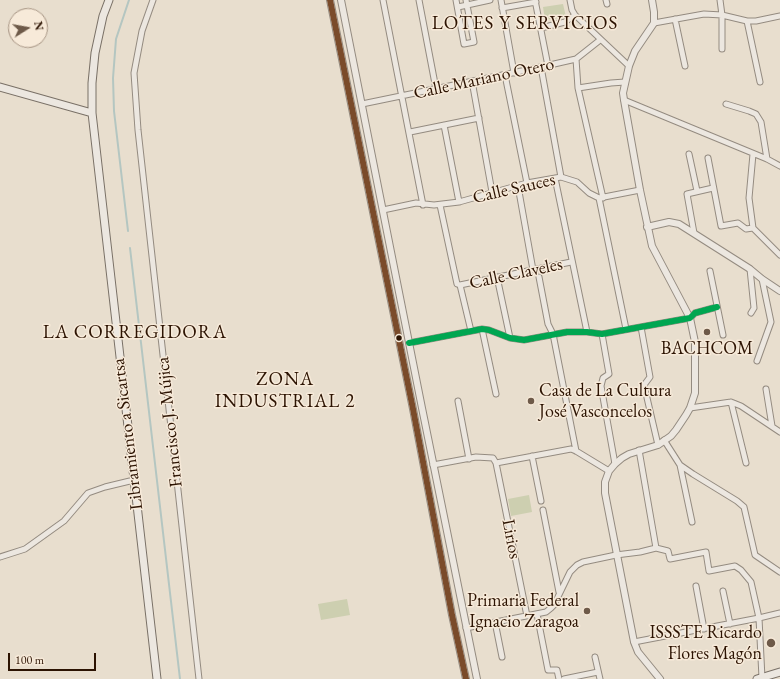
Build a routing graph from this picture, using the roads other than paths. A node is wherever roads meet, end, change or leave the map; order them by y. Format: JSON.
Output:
{"nodes":[{"id":1,"x":109,"y":0,"type":"edge"},
{"id":2,"x":153,"y":0,"type":"edge"},
{"id":3,"x":330,"y":0,"type":"edge"},
{"id":4,"x":341,"y":0,"type":"edge"},
{"id":5,"x":383,"y":0,"type":"edge"},
{"id":6,"x":419,"y":0,"type":"edge"},
{"id":7,"x":456,"y":0,"type":"edge"},
{"id":8,"x":490,"y":0,"type":"edge"},
{"id":9,"x":501,"y":0,"type":"edge"},
{"id":10,"x":570,"y":0,"type":"edge"},
{"id":11,"x":652,"y":0,"type":"edge"},
{"id":12,"x":720,"y":0,"type":"edge"},
{"id":13,"x":536,"y":1,"type":"edge"},
{"id":14,"x":466,"y":2,"type":"edge"},
{"id":15,"x":458,"y":7,"type":"junction"},
{"id":16,"x":502,"y":8,"type":"junction"},
{"id":17,"x":344,"y":13,"type":"junction"},
{"id":18,"x":333,"y":15,"type":"junction"},
{"id":19,"x":575,"y":15,"type":"junction"},
{"id":20,"x":722,"y":16,"type":"junction"},
{"id":21,"x":780,"y":16,"type":"edge"},
{"id":22,"x":675,"y":19,"type":"junction"},
{"id":23,"x":747,"y":21,"type":"junction"},
{"id":24,"x":654,"y":22,"type":"junction"},
{"id":25,"x":541,"y":28,"type":"junction"},
{"id":26,"x":600,"y":40,"type":"junction"},
{"id":27,"x":722,"y":49,"type":"dead end"},
{"id":28,"x":576,"y":59,"type":"junction"},
{"id":29,"x":548,"y":66,"type":"junction"},
{"id":30,"x":629,"y":66,"type":"junction"},
{"id":31,"x":684,"y":66,"type":"dead end"},
{"id":32,"x":540,"y":67,"type":"junction"},
{"id":33,"x":514,"y":73,"type":"junction"},
{"id":34,"x":504,"y":74,"type":"junction"},
{"id":35,"x":472,"y":81,"type":"junction"},
{"id":36,"x":625,"y":82,"type":"junction"},
{"id":37,"x":760,"y":82,"type":"dead end"},
{"id":38,"x":0,"y":87,"type":"edge"},
{"id":39,"x":578,"y":88,"type":"junction"},
{"id":40,"x":436,"y":89,"type":"junction"},
{"id":41,"x":402,"y":96,"type":"junction"},
{"id":42,"x":624,"y":100,"type":"junction"},
{"id":43,"x":362,"y":104,"type":"junction"},
{"id":44,"x":726,"y":104,"type":"dead end"},
{"id":45,"x":92,"y":113,"type":"junction"},
{"id":46,"x":478,"y":118,"type":"junction"},
{"id":47,"x":444,"y":125,"type":"junction"},
{"id":48,"x":410,"y":132,"type":"junction"},
{"id":49,"x":371,"y":148,"type":"junction"},
{"id":50,"x":360,"y":150,"type":"junction"},
{"id":51,"x":689,"y":154,"type":"dead end"},
{"id":52,"x":753,"y":154,"type":"junction"},
{"id":53,"x":708,"y":158,"type":"dead end"},
{"id":54,"x":767,"y":159,"type":"junction"},
{"id":55,"x":780,"y":166,"type":"edge"},
{"id":56,"x":561,"y":177,"type":"junction"},
{"id":57,"x":555,"y":178,"type":"junction"},
{"id":58,"x":527,"y":183,"type":"junction"},
{"id":59,"x":518,"y":186,"type":"junction"},
{"id":60,"x":713,"y":188,"type":"junction"},
{"id":61,"x":640,"y":190,"type":"junction"},
{"id":62,"x":697,"y":191,"type":"junction"},
{"id":63,"x":492,"y":192,"type":"junction"},
{"id":64,"x":601,"y":198,"type":"junction"},
{"id":65,"x":459,"y":202,"type":"junction"},
{"id":66,"x":423,"y":205,"type":"junction"},
{"id":67,"x":440,"y":205,"type":"junction"},
{"id":68,"x":383,"y":210,"type":"junction"},
{"id":69,"x":647,"y":227,"type":"junction"},
{"id":70,"x":753,"y":228,"type":"junction"},
{"id":71,"x":694,"y":233,"type":"junction"},
{"id":72,"x":780,"y":255,"type":"edge"},
{"id":73,"x":571,"y":262,"type":"junction"},
{"id":74,"x":750,"y":269,"type":"junction"},
{"id":75,"x":534,"y":270,"type":"junction"},
{"id":76,"x":710,"y":271,"type":"dead end"},
{"id":77,"x":538,"y":276,"type":"dead end"},
{"id":78,"x":497,"y":278,"type":"junction"},
{"id":79,"x":762,"y":279,"type":"junction"},
{"id":80,"x":397,"y":283,"type":"junction"},
{"id":81,"x":388,"y":285,"type":"junction"},
{"id":82,"x":460,"y":285,"type":"junction"},
{"id":83,"x":780,"y":290,"type":"edge"},
{"id":84,"x":717,"y":307,"type":"junction"},
{"id":85,"x":751,"y":313,"type":"dead end"},
{"id":86,"x":690,"y":318,"type":"junction"},
{"id":87,"x":641,"y":327,"type":"junction"},
{"id":88,"x":482,"y":329,"type":"junction"},
{"id":89,"x":626,"y":329,"type":"junction"},
{"id":90,"x":471,"y":331,"type":"junction"},
{"id":91,"x":587,"y":332,"type":"junction"},
{"id":92,"x":553,"y":334,"type":"junction"},
{"id":93,"x":602,"y":334,"type":"junction"},
{"id":94,"x":723,"y":335,"type":"dead end"},
{"id":95,"x":510,"y":338,"type":"junction"},
{"id":96,"x":409,"y":343,"type":"junction"},
{"id":97,"x":757,"y":361,"type":"dead end"},
{"id":98,"x":766,"y":389,"type":"dead end"},
{"id":99,"x":496,"y":394,"type":"dead end"},
{"id":100,"x":458,"y":401,"type":"dead end"},
{"id":101,"x":731,"y":402,"type":"junction"},
{"id":102,"x":422,"y":408,"type":"junction"},
{"id":103,"x":690,"y":408,"type":"junction"},
{"id":104,"x":413,"y":410,"type":"junction"},
{"id":105,"x":772,"y":426,"type":"junction"},
{"id":106,"x":780,"y":432,"type":"edge"},
{"id":107,"x":664,"y":440,"type":"junction"},
{"id":108,"x":658,"y":445,"type":"junction"},
{"id":109,"x":639,"y":450,"type":"junction"},
{"id":110,"x":576,"y":451,"type":"junction"},
{"id":111,"x":532,"y":456,"type":"junction"},
{"id":112,"x":469,"y":458,"type":"junction"},
{"id":113,"x":746,"y":462,"type":"dead end"},
{"id":114,"x":496,"y":463,"type":"junction"},
{"id":115,"x":615,"y":464,"type":"junction"},
{"id":116,"x":434,"y":465,"type":"junction"},
{"id":117,"x":680,"y":465,"type":"junction"},
{"id":118,"x":610,"y":471,"type":"junction"},
{"id":119,"x":134,"y":480,"type":"junction"},
{"id":120,"x":541,"y":501,"type":"dead end"},
{"id":121,"x":543,"y":510,"type":"dead end"},
{"id":122,"x":692,"y":522,"type":"dead end"},
{"id":123,"x":450,"y":548,"type":"junction"},
{"id":124,"x":656,"y":548,"type":"junction"},
{"id":125,"x":440,"y":550,"type":"junction"},
{"id":126,"x":616,"y":554,"type":"junction"},
{"id":127,"x":0,"y":557,"type":"edge"},
{"id":128,"x":780,"y":572,"type":"edge"},
{"id":129,"x":696,"y":586,"type":"dead end"},
{"id":130,"x":559,"y":592,"type":"junction"},
{"id":131,"x":723,"y":592,"type":"dead end"},
{"id":132,"x":780,"y":613,"type":"edge"},
{"id":133,"x":537,"y":614,"type":"junction"},
{"id":134,"x":527,"y":616,"type":"junction"},
{"id":135,"x":760,"y":618,"type":"junction"},
{"id":136,"x":495,"y":622,"type":"junction"},
{"id":137,"x":730,"y":624,"type":"junction"},
{"id":138,"x":466,"y":628,"type":"junction"},
{"id":139,"x":704,"y":629,"type":"junction"},
{"id":140,"x":634,"y":642,"type":"junction"},
{"id":141,"x":502,"y":657,"type":"dead end"},
{"id":142,"x":595,"y":657,"type":"dead end"},
{"id":143,"x":473,"y":662,"type":"junction"},
{"id":144,"x":463,"y":664,"type":"junction"},
{"id":145,"x":598,"y":672,"type":"junction"},
{"id":146,"x":780,"y":672,"type":"edge"},
{"id":147,"x":759,"y":678,"type":"edge"},
{"id":148,"x":157,"y":679,"type":"edge"},
{"id":149,"x":199,"y":679,"type":"edge"},
{"id":150,"x":466,"y":679,"type":"edge"},
{"id":151,"x":477,"y":679,"type":"edge"},
{"id":152,"x":559,"y":679,"type":"edge"},
{"id":153,"x":564,"y":679,"type":"edge"},
{"id":154,"x":600,"y":679,"type":"edge"},
{"id":155,"x":660,"y":679,"type":"edge"}],
"edges":[{"from":1,"to":45,"type":"main road","name":"Libramiento a Sicartsa"},
{"from":2,"to":149,"type":"street","name":"Francisco J. Mújica"},
{"from":3,"to":18,"type":"street"},
{"from":4,"to":17,"type":"street"},
{"from":5,"to":41,"type":"street"},
{"from":6,"to":40,"type":"street"},
{"from":7,"to":15,"type":"street"},
{"from":8,"to":14,"type":"street"},
{"from":9,"to":16,"type":"street"},
{"from":10,"to":19,"type":"street"},
{"from":11,"to":24,"type":"street"},
{"from":12,"to":20,"type":"street"},
{"from":13,"to":16,"type":"street"},
{"from":13,"to":25,"type":"street"},
{"from":14,"to":15,"type":"street"},
{"from":14,"to":15,"type":"street"},
{"from":16,"to":33,"type":"street"},
{"from":17,"to":18,"type":"street"},
{"from":17,"to":43,"type":"street"},
{"from":18,"to":50,"type":"street"},
{"from":19,"to":25,"type":"street"},
{"from":19,"to":26,"type":"street"},
{"from":20,"to":22,"type":"street"},
{"from":20,"to":23,"type":"street"},
{"from":20,"to":27,"type":"street"},
{"from":21,"to":23,"type":"street"},
{"from":22,"to":24,"type":"street"},
{"from":22,"to":31,"type":"street"},
{"from":23,"to":37,"type":"street"},
{"from":24,"to":30,"type":"street"},
{"from":25,"to":29,"type":"street"},
{"from":26,"to":28,"type":"street","name":"Calle Mariano Otero"},
{"from":26,"to":30,"type":"street"},
{"from":28,"to":29,"type":"street","name":"Calle Mariano Otero"},
{"from":28,"to":39,"type":"street"},
{"from":29,"to":32,"type":"street","name":"Calle Mariano Otero"},
{"from":30,"to":36,"type":"street"},
{"from":32,"to":33,"type":"street","name":"Calle Mariano Otero"},
{"from":32,"to":56,"type":"street"},
{"from":33,"to":34,"type":"street","name":"Calle Mariano Otero"},
{"from":34,"to":35,"type":"street","name":"Calle Mariano Otero"},
{"from":34,"to":58,"type":"street"},
{"from":35,"to":40,"type":"street","name":"Calle Mariano Otero"},
{"from":35,"to":46,"type":"street"},
{"from":36,"to":39,"type":"street"},
{"from":36,"to":42,"type":"street"},
{"from":38,"to":45,"type":"main road"},
{"from":39,"to":64,"type":"street"},
{"from":40,"to":41,"type":"street","name":"Calle Mariano Otero"},
{"from":41,"to":43,"type":"street","name":"Calle Mariano Otero"},
{"from":41,"to":48,"type":"street"},
{"from":42,"to":52,"type":"street"},
{"from":42,"to":61,"type":"street"},
{"from":43,"to":49,"type":"street"},
{"from":44,"to":54,"type":"street"},
{"from":45,"to":119,"type":"main road","name":"Libramiento a Sicartsa"},
{"from":46,"to":47,"type":"street"},
{"from":46,"to":63,"type":"street"},
{"from":47,"to":48,"type":"street"},
{"from":47,"to":65,"type":"street"},
{"from":48,"to":66,"type":"street"},
{"from":49,"to":50,"type":"street"},
{"from":49,"to":68,"type":"street"},
{"from":50,"to":81,"type":"street"},
{"from":51,"to":62,"type":"street"},
{"from":52,"to":54,"type":"street"},
{"from":52,"to":70,"type":"street"},
{"from":53,"to":60,"type":"street"},
{"from":54,"to":55,"type":"street"},
{"from":56,"to":57,"type":"street","name":"Calle Sauces"},
{"from":56,"to":64,"type":"street","name":"Calle Sauces"},
{"from":57,"to":58,"type":"street","name":"Calle Sauces"},
{"from":57,"to":73,"type":"street"},
{"from":58,"to":59,"type":"street","name":"Calle Sauces"},
{"from":59,"to":63,"type":"street","name":"Calle Sauces"},
{"from":59,"to":75,"type":"street"},
{"from":60,"to":62,"type":"street"},
{"from":60,"to":70,"type":"street"},
{"from":61,"to":64,"type":"street"},
{"from":61,"to":69,"type":"street"},
{"from":62,"to":71,"type":"street"},
{"from":63,"to":65,"type":"street","name":"Calle Sauces"},
{"from":64,"to":89,"type":"street"},
{"from":65,"to":67,"type":"street","name":"Calle Sauces"},
{"from":66,"to":67,"type":"street","name":"Calle Sauces"},
{"from":66,"to":68,"type":"street","name":"Calle Sauces"},
{"from":67,"to":82,"type":"street"},
{"from":68,"to":80,"type":"street"},
{"from":69,"to":71,"type":"street"},
{"from":69,"to":86,"type":"street"},
{"from":70,"to":72,"type":"street"},
{"from":71,"to":74,"type":"street"},
{"from":73,"to":75,"type":"street","name":"Calle Claveles"},
{"from":73,"to":91,"type":"street"},
{"from":74,"to":79,"type":"street"},
{"from":74,"to":85,"type":"street"},
{"from":75,"to":78,"type":"street","name":"Calle Claveles"},
{"from":76,"to":84,"type":"street"},
{"from":77,"to":92,"type":"street"},
{"from":78,"to":82,"type":"street","name":"Calle Claveles"},
{"from":78,"to":95,"type":"street"},
{"from":79,"to":83,"type":"street"},
{"from":79,"to":97,"type":"street"},
{"from":80,"to":81,"type":"street"},
{"from":80,"to":96,"type":"street"},
{"from":81,"to":104,"type":"street"},
{"from":82,"to":90,"type":"street"},
{"from":84,"to":86,"type":"street"},
{"from":84,"to":94,"type":"street"},
{"from":86,"to":87,"type":"street"},
{"from":86,"to":103,"type":"street"},
{"from":87,"to":89,"type":"street"},
{"from":87,"to":108,"type":"street"},
{"from":88,"to":90,"type":"street"},
{"from":88,"to":95,"type":"street"},
{"from":88,"to":99,"type":"street"},
{"from":89,"to":93,"type":"street"},
{"from":90,"to":96,"type":"street"},
{"from":91,"to":92,"type":"street"},
{"from":91,"to":93,"type":"street"},
{"from":92,"to":95,"type":"street"},
{"from":92,"to":110,"type":"street"},
{"from":93,"to":115,"type":"street"},
{"from":96,"to":102,"type":"street"},
{"from":98,"to":105,"type":"street"},
{"from":100,"to":112,"type":"street"},
{"from":101,"to":103,"type":"street"},
{"from":101,"to":105,"type":"street"},
{"from":101,"to":113,"type":"street"},
{"from":102,"to":104,"type":"street"},
{"from":102,"to":116,"type":"street"},
{"from":103,"to":107,"type":"street"},
{"from":104,"to":125,"type":"street"},
{"from":105,"to":106,"type":"street"},
{"from":107,"to":108,"type":"street"},
{"from":107,"to":117,"type":"street"},
{"from":108,"to":109,"type":"street"},
{"from":109,"to":115,"type":"street"},
{"from":109,"to":124,"type":"street"},
{"from":110,"to":111,"type":"street"},
{"from":110,"to":118,"type":"street"},
{"from":111,"to":114,"type":"street"},
{"from":111,"to":120,"type":"street"},
{"from":112,"to":114,"type":"street"},
{"from":112,"to":116,"type":"street"},
{"from":114,"to":134,"type":"street","name":"Lirios"},
{"from":115,"to":118,"type":"street"},
{"from":116,"to":123,"type":"street"},
{"from":117,"to":122,"type":"street"},
{"from":117,"to":128,"type":"street"},
{"from":118,"to":126,"type":"street"},
{"from":119,"to":127,"type":"street"},
{"from":119,"to":148,"type":"main road","name":"Libramiento a Sicartsa"},
{"from":121,"to":130,"type":"street"},
{"from":123,"to":125,"type":"street"},
{"from":123,"to":138,"type":"street"},
{"from":124,"to":126,"type":"street"},
{"from":124,"to":135,"type":"street"},
{"from":125,"to":144,"type":"street"},
{"from":126,"to":130,"type":"street"},
{"from":126,"to":140,"type":"street"},
{"from":129,"to":139,"type":"street"},
{"from":130,"to":133,"type":"street"},
{"from":131,"to":137,"type":"street"},
{"from":132,"to":135,"type":"street"},
{"from":133,"to":134,"type":"street"},
{"from":133,"to":152,"type":"street"},
{"from":134,"to":136,"type":"street"},
{"from":135,"to":137,"type":"street"},
{"from":135,"to":147,"type":"street"},
{"from":136,"to":138,"type":"street"},
{"from":136,"to":141,"type":"street"},
{"from":137,"to":139,"type":"street"},
{"from":138,"to":143,"type":"street"},
{"from":139,"to":140,"type":"street"},
{"from":140,"to":155,"type":"street"},
{"from":142,"to":145,"type":"street"},
{"from":143,"to":144,"type":"street"},
{"from":143,"to":151,"type":"street"},
{"from":144,"to":150,"type":"street"},
{"from":145,"to":153,"type":"street"},
{"from":145,"to":154,"type":"street"},
{"from":146,"to":147,"type":"main road"}]}
